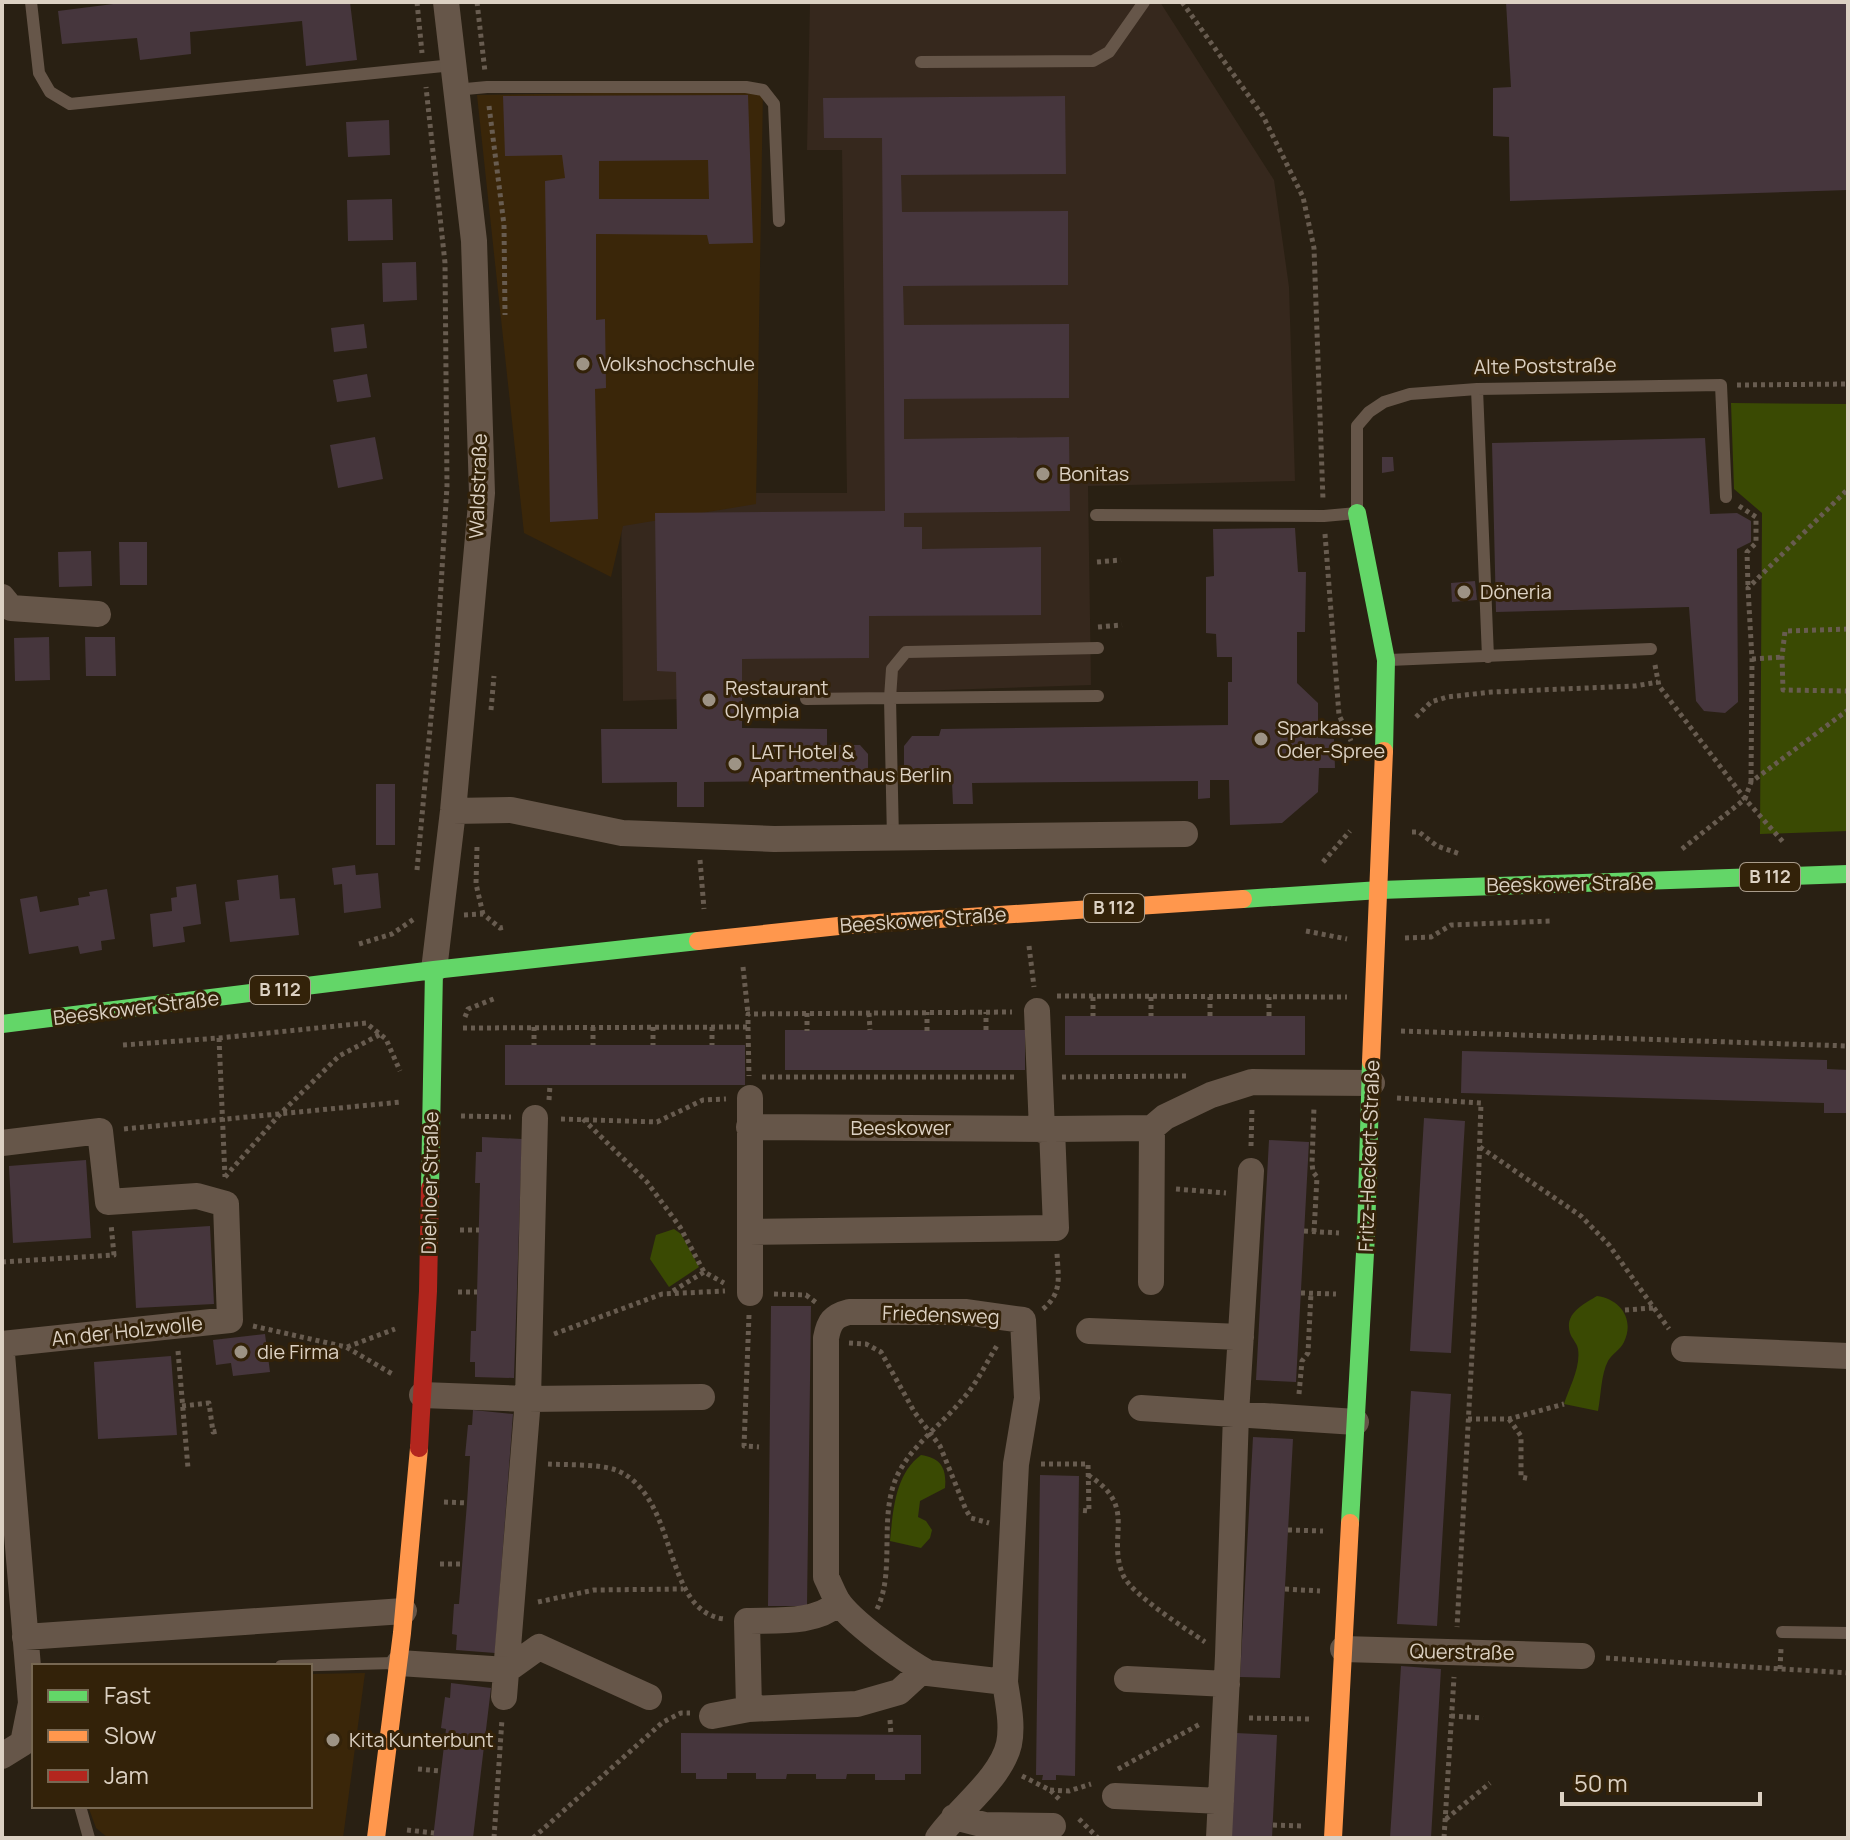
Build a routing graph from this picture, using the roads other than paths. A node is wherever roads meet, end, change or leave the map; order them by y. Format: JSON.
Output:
{"nodes":[{"id":1,"x":31,"y":2,"type":"edge"},
{"id":2,"x":446,"y":2,"type":"edge"},
{"id":3,"x":1144,"y":2,"type":"edge"},
{"id":4,"x":921,"y":62,"type":"dead end"},
{"id":5,"x":454,"y":78,"type":"junction"},
{"id":6,"x":779,"y":221,"type":"dead end"},
{"id":7,"x":1477,"y":389,"type":"junction"},
{"id":8,"x":1726,"y":497,"type":"road end"},
{"id":9,"x":1357,"y":513,"type":"junction"},
{"id":10,"x":1096,"y":515,"type":"dead end"},
{"id":11,"x":2,"y":597,"type":"edge"},
{"id":12,"x":98,"y":614,"type":"dead end"},
{"id":13,"x":1098,"y":648,"type":"dead end"},
{"id":14,"x":1651,"y":649,"type":"road end"},
{"id":15,"x":1488,"y":657,"type":"junction"},
{"id":16,"x":1386,"y":660,"type":"junction"},
{"id":17,"x":1098,"y":696,"type":"dead end"},
{"id":18,"x":890,"y":698,"type":"junction"},
{"id":19,"x":806,"y":699,"type":"dead end"},
{"id":20,"x":453,"y":811,"type":"junction"},
{"id":21,"x":1185,"y":834,"type":"dead end"},
{"id":22,"x":893,"y":839,"type":"junction"},
{"id":23,"x":1848,"y":874,"type":"edge"},
{"id":24,"x":1380,"y":890,"type":"junction"},
{"id":25,"x":434,"y":970,"type":"junction"},
{"id":26,"x":1036,"y":1004,"type":"road end"},
{"id":27,"x":2,"y":1024,"type":"edge"},
{"id":28,"x":750,"y":1088,"type":"road end"},
{"id":29,"x":1372,"y":1090,"type":"junction"},
{"id":30,"x":535,"y":1118,"type":"road end"},
{"id":31,"x":749,"y":1127,"type":"junction"},
{"id":32,"x":1152,"y":1128,"type":"junction"},
{"id":33,"x":1047,"y":1130,"type":"junction"},
{"id":34,"x":2,"y":1143,"type":"edge"},
{"id":35,"x":1250,"y":1183,"type":"road end"},
{"id":36,"x":750,"y":1232,"type":"junction"},
{"id":37,"x":1151,"y":1282,"type":"dead end"},
{"id":38,"x":750,"y":1293,"type":"road end"},
{"id":39,"x":1089,"y":1331,"type":"dead end"},
{"id":40,"x":1241,"y":1337,"type":"junction"},
{"id":41,"x":2,"y":1344,"type":"edge"},
{"id":42,"x":1684,"y":1349,"type":"road end"},
{"id":43,"x":2,"y":1354,"type":"edge"},
{"id":44,"x":1848,"y":1356,"type":"edge"},
{"id":45,"x":422,"y":1395,"type":"junction"},
{"id":46,"x":702,"y":1397,"type":"dead end"},
{"id":47,"x":528,"y":1399,"type":"junction"},
{"id":48,"x":1141,"y":1408,"type":"dead end"},
{"id":49,"x":1236,"y":1414,"type":"junction"},
{"id":50,"x":1356,"y":1422,"type":"junction"},
{"id":51,"x":839,"y":1603,"type":"junction"},
{"id":52,"x":404,"y":1611,"type":"junction"},
{"id":53,"x":1782,"y":1632,"type":"dead end"},
{"id":54,"x":1848,"y":1633,"type":"edge"},
{"id":55,"x":25,"y":1637,"type":"junction"},
{"id":56,"x":1343,"y":1649,"type":"junction"},
{"id":57,"x":1582,"y":1656,"type":"road end"},
{"id":58,"x":399,"y":1663,"type":"junction"},
{"id":59,"x":312,"y":1665,"type":"edge"},
{"id":60,"x":507,"y":1670,"type":"junction"},
{"id":61,"x":923,"y":1670,"type":"junction"},
{"id":62,"x":1127,"y":1679,"type":"dead end"},
{"id":63,"x":1005,"y":1682,"type":"junction"},
{"id":64,"x":1227,"y":1684,"type":"junction"},
{"id":65,"x":504,"y":1697,"type":"road end"},
{"id":66,"x":649,"y":1697,"type":"dead end"},
{"id":67,"x":749,"y":1709,"type":"junction"},
{"id":68,"x":712,"y":1716,"type":"road end"},
{"id":69,"x":2,"y":1756,"type":"edge"},
{"id":70,"x":1110,"y":1782,"type":"road end"},
{"id":71,"x":1221,"y":1801,"type":"junction"},
{"id":72,"x":81,"y":1808,"type":"edge"},
{"id":73,"x":1053,"y":1826,"type":"dead end"},
{"id":74,"x":946,"y":1828,"type":"edge"},
{"id":75,"x":89,"y":1838,"type":"edge"},
{"id":76,"x":376,"y":1838,"type":"edge"},
{"id":77,"x":1219,"y":1838,"type":"edge"},
{"id":78,"x":1333,"y":1838,"type":"edge"}],
"edges":[{"from":1,"to":5,"type":"lane"},
{"from":2,"to":5,"type":"street","name":"Waldstraße"},
{"from":3,"to":4,"type":"lane"},
{"from":5,"to":6,"type":"lane"},
{"from":5,"to":20,"type":"street","name":"Waldstraße"},
{"from":7,"to":8,"type":"lane","name":"Alte Poststraße"},
{"from":7,"to":9,"type":"lane","name":"Alte Poststraße"},
{"from":7,"to":15,"type":"lane"},
{"from":9,"to":10,"type":"lane"},
{"from":9,"to":16,"type":"street","name":"Alte Poststraße"},
{"from":11,"to":12,"type":"street"},
{"from":13,"to":18,"type":"lane"},
{"from":14,"to":15,"type":"lane"},
{"from":15,"to":16,"type":"lane"},
{"from":16,"to":24,"type":"street","name":"Alte Poststraße"},
{"from":17,"to":18,"type":"lane"},
{"from":18,"to":19,"type":"lane"},
{"from":18,"to":22,"type":"lane"},
{"from":20,"to":22,"type":"street"},
{"from":20,"to":25,"type":"street","name":"Waldstraße"},
{"from":21,"to":22,"type":"street"},
{"from":23,"to":24,"type":"street","name":"Beeskower Straße","number":"B 112"},
{"from":24,"to":25,"type":"street","name":"Beeskower Straße","number":"B 112"},
{"from":24,"to":29,"type":"street","name":"Fritz-Heckert-Straße"},
{"from":25,"to":27,"type":"street","name":"Beeskower Straße","number":"B 112"},
{"from":25,"to":45,"type":"street","name":"Diehloer Straße"},
{"from":26,"to":33,"type":"street"},
{"from":28,"to":31,"type":"street"},
{"from":29,"to":32,"type":"street"},
{"from":29,"to":50,"type":"street","name":"Fritz-Heckert-Straße"},
{"from":30,"to":47,"type":"street"},
{"from":31,"to":33,"type":"street","name":"Beeskower"},
{"from":31,"to":36,"type":"street"},
{"from":32,"to":33,"type":"street"},
{"from":32,"to":37,"type":"street"},
{"from":33,"to":36,"type":"street"},
{"from":34,"to":41,"type":"street","name":"An der Holzwolle"},
{"from":35,"to":40,"type":"street"},
{"from":36,"to":38,"type":"street"},
{"from":39,"to":40,"type":"street"},
{"from":40,"to":49,"type":"street"},
{"from":42,"to":44,"type":"street"},
{"from":43,"to":55,"type":"street"},
{"from":45,"to":47,"type":"street"},
{"from":45,"to":52,"type":"street","name":"Diehloer Straße"},
{"from":46,"to":47,"type":"street"},
{"from":47,"to":60,"type":"street"},
{"from":48,"to":49,"type":"street"},
{"from":49,"to":50,"type":"street"},
{"from":49,"to":64,"type":"street"},
{"from":50,"to":56,"type":"street","name":"Fritz-Heckert-Straße"},
{"from":51,"to":61,"type":"street"},
{"from":51,"to":63,"type":"street","name":"Friedensweg"},
{"from":51,"to":67,"type":"street"},
{"from":52,"to":55,"type":"street"},
{"from":52,"to":58,"type":"street","name":"Diehloer Straße"},
{"from":53,"to":54,"type":"lane"},
{"from":55,"to":69,"type":"street"},
{"from":56,"to":57,"type":"street","name":"Querstraße"},
{"from":56,"to":78,"type":"street","name":"Fritz-Heckert-Straße"},
{"from":58,"to":59,"type":"lane"},
{"from":58,"to":60,"type":"street"},
{"from":58,"to":76,"type":"street","name":"Diehloer Straße"},
{"from":60,"to":65,"type":"street"},
{"from":60,"to":66,"type":"street"},
{"from":61,"to":63,"type":"street"},
{"from":61,"to":67,"type":"street"},
{"from":62,"to":64,"type":"street"},
{"from":63,"to":74,"type":"street","name":"Friedensweg"},
{"from":64,"to":71,"type":"street"},
{"from":67,"to":68,"type":"street"},
{"from":70,"to":71,"type":"street"},
{"from":71,"to":77,"type":"street"},
{"from":72,"to":75,"type":"lane"},
{"from":73,"to":74,"type":"street"}]}
